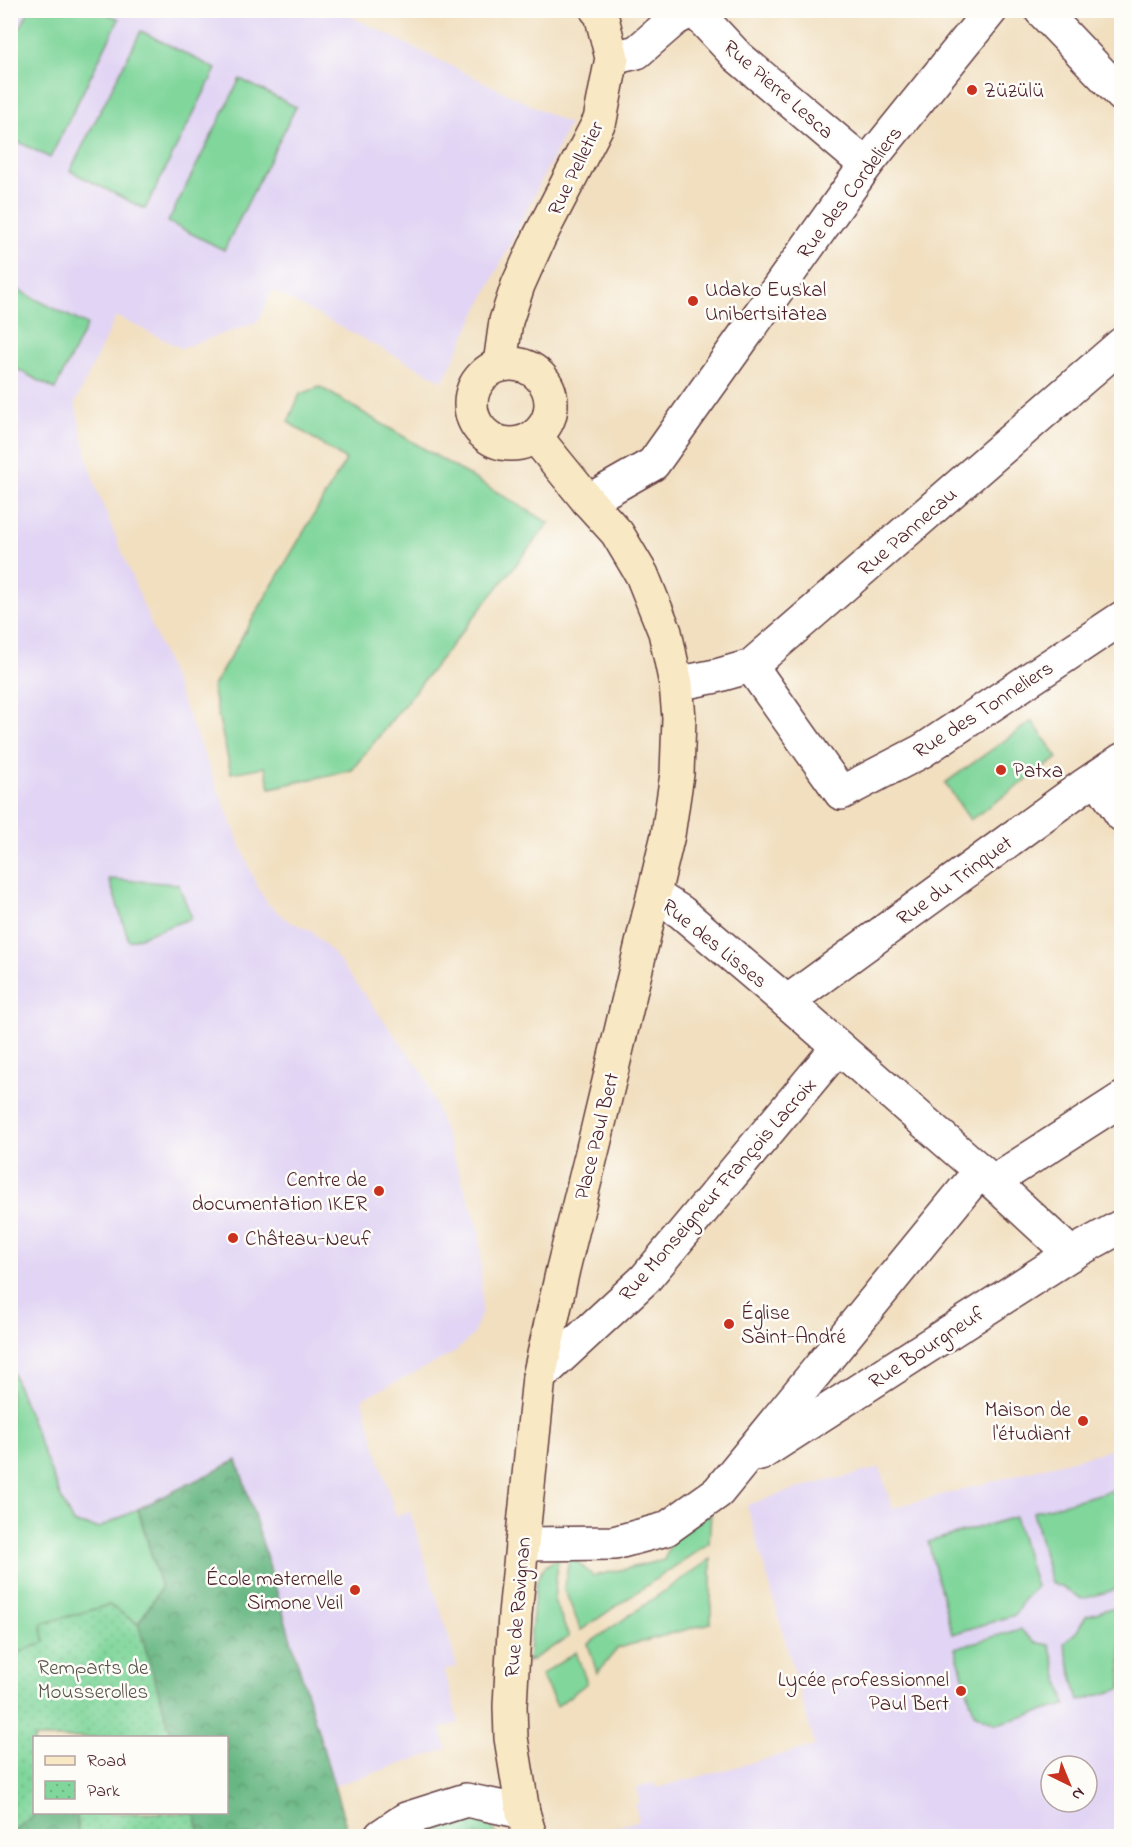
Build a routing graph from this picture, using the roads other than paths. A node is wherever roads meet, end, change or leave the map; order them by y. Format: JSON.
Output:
{"nodes":[{"id":1,"x":597,"y":10,"type":"edge"},
{"id":2,"x":694,"y":10,"type":"edge"},
{"id":3,"x":730,"y":10,"type":"edge"},
{"id":4,"x":991,"y":10,"type":"edge"},
{"id":5,"x":1041,"y":10,"type":"edge"},
{"id":6,"x":612,"y":58,"type":"junction"},
{"id":7,"x":1122,"y":95,"type":"edge"},
{"id":8,"x":866,"y":165,"type":"junction"},
{"id":9,"x":1122,"y":344,"type":"edge"},
{"id":10,"x":500,"y":364,"type":"junction"},
{"id":11,"x":535,"y":436,"type":"junction"},
{"id":12,"x":588,"y":501,"type":"junction"},
{"id":13,"x":1122,"y":618,"type":"edge"},
{"id":14,"x":751,"y":666,"type":"junction"},
{"id":15,"x":676,"y":684,"type":"junction"},
{"id":16,"x":1109,"y":769,"type":"edge"},
{"id":17,"x":1122,"y":815,"type":"edge"},
{"id":18,"x":654,"y":895,"type":"junction"},
{"id":19,"x":787,"y":1002,"type":"junction"},
{"id":20,"x":838,"y":1047,"type":"junction"},
{"id":21,"x":1122,"y":1099,"type":"edge"},
{"id":22,"x":986,"y":1177,"type":"junction"},
{"id":23,"x":1122,"y":1226,"type":"edge"},
{"id":24,"x":1071,"y":1254,"type":"junction"},
{"id":25,"x":539,"y":1377,"type":"junction"},
{"id":26,"x":734,"y":1472,"type":"junction"},
{"id":27,"x":522,"y":1544,"type":"junction"},
{"id":28,"x":526,"y":1824,"type":"edge"},
{"id":29,"x":381,"y":1836,"type":"edge"}],
"edges":[{"from":1,"to":6,"type":"street"},
{"from":2,"to":3,"type":"street"},
{"from":2,"to":6,"type":"street"},
{"from":2,"to":8,"type":"street","name":"Rue Pierre Lesca"},
{"from":4,"to":8,"type":"street","name":"Rue des Cordeliers"},
{"from":5,"to":7,"type":"street"},
{"from":6,"to":10,"type":"street","name":"Rue Pelletier"},
{"from":8,"to":12,"type":"street","name":"Rue des Cordeliers"},
{"from":9,"to":14,"type":"street","name":"Rue Pannecau"},
{"from":10,"to":11,"type":"street"},
{"from":10,"to":11,"type":"street"},
{"from":11,"to":12,"type":"street","name":"Rue des Lisses"},
{"from":12,"to":15,"type":"street","name":"Rue des Lisses"},
{"from":13,"to":14,"type":"street","name":"Rue des Tonneliers"},
{"from":14,"to":15,"type":"street","name":"Rue Pannecau"},
{"from":15,"to":18,"type":"street","name":"Rue des Lisses"},
{"from":16,"to":17,"type":"street"},
{"from":16,"to":19,"type":"street","name":"Rue du Trinquet"},
{"from":18,"to":19,"type":"street","name":"Rue des Lisses"},
{"from":18,"to":25,"type":"street","name":"Place Paul Bert"},
{"from":19,"to":20,"type":"street","name":"Rue des Lisses"},
{"from":20,"to":22,"type":"street","name":"Rue des Lisses"},
{"from":20,"to":25,"type":"street","name":"Rue Monseigneur François Lacroix"},
{"from":21,"to":22,"type":"street"},
{"from":22,"to":24,"type":"street","name":"Rue des Lisses"},
{"from":22,"to":26,"type":"street"},
{"from":23,"to":24,"type":"street","name":"Rue Bourgneuf"},
{"from":24,"to":26,"type":"street","name":"Rue Bourgneuf"},
{"from":25,"to":27,"type":"street","name":"Rue de Ravignan"},
{"from":26,"to":27,"type":"street"},
{"from":27,"to":28,"type":"street","name":"Rue de Ravignan"},
{"from":28,"to":29,"type":"street"}]}
